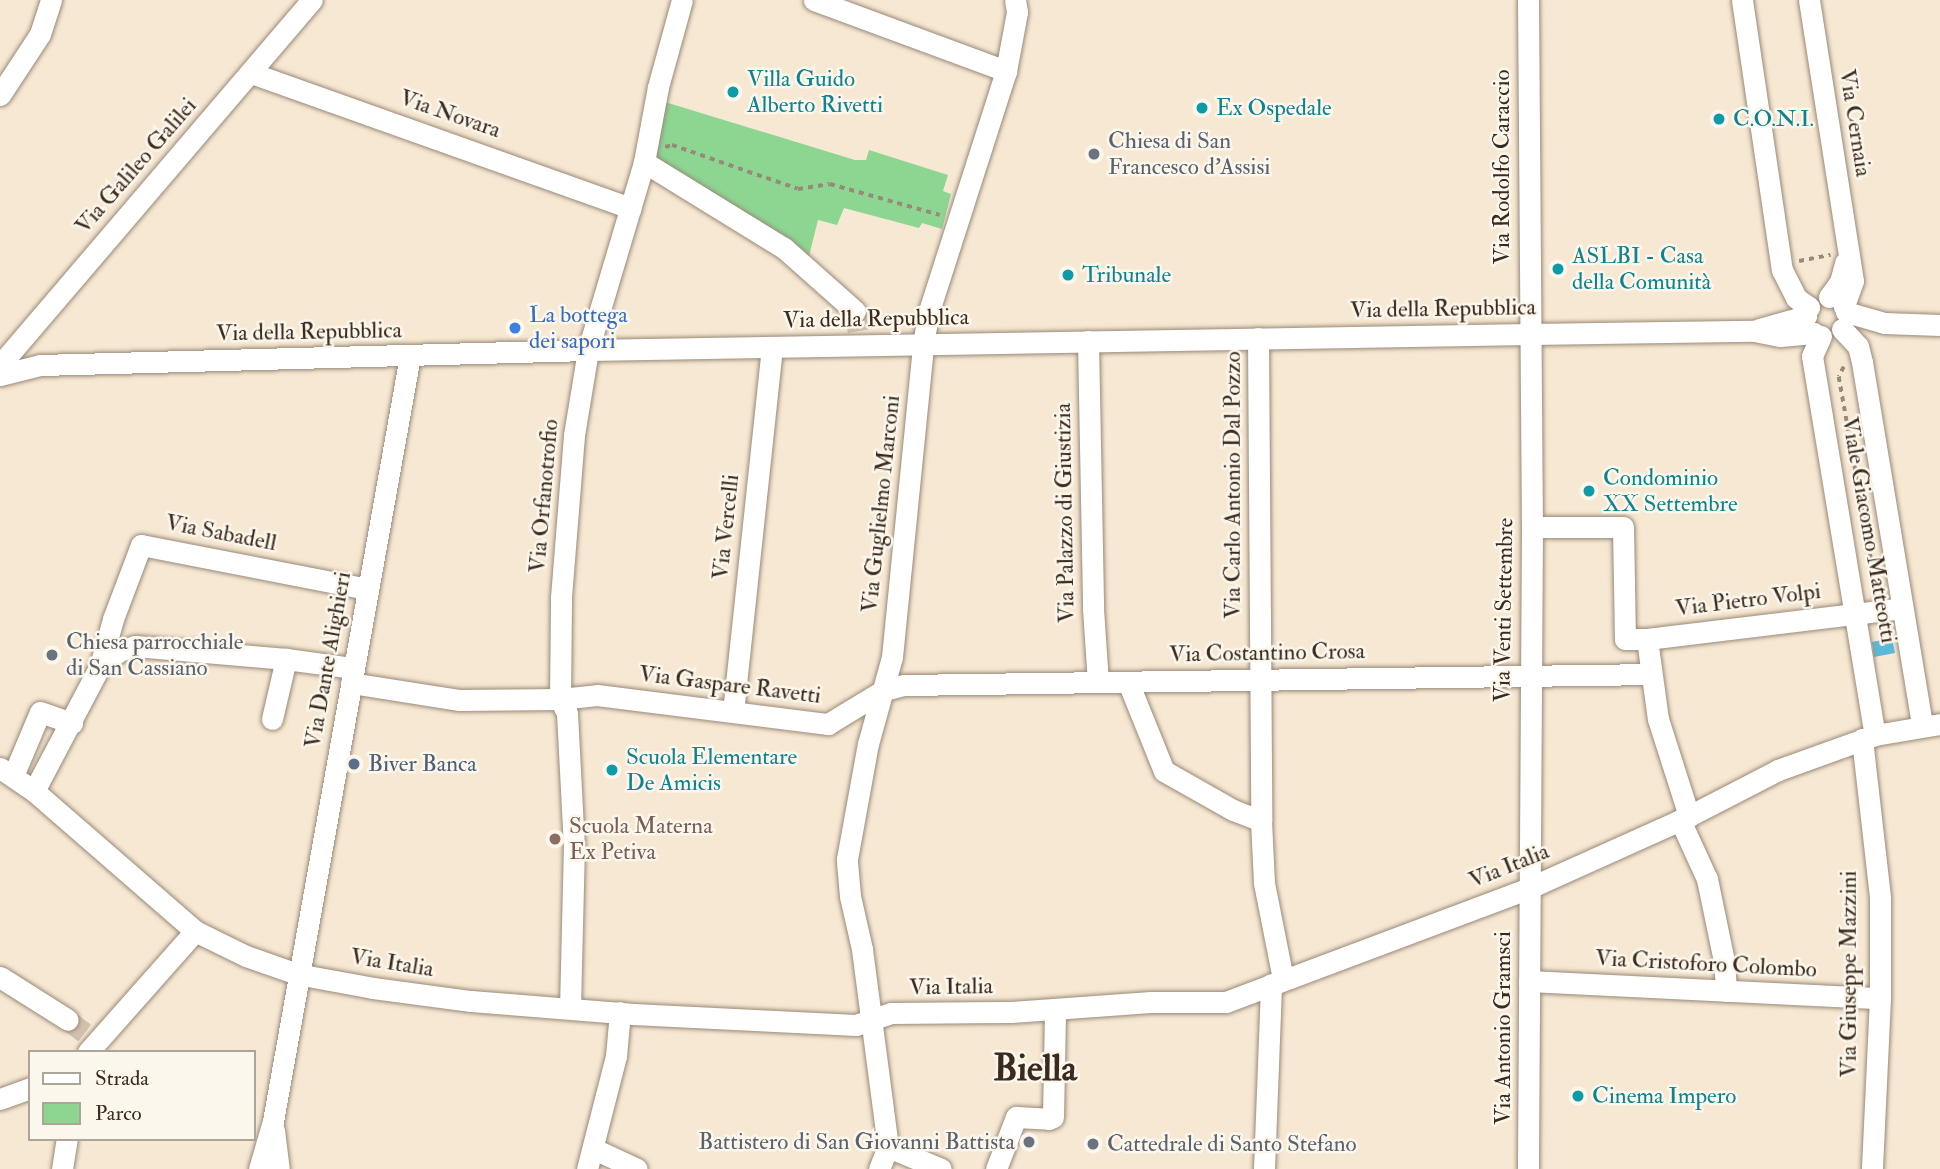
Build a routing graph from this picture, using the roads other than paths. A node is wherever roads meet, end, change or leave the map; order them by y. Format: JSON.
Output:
{"nodes":[{"id":1,"x":51,"y":0,"type":"edge"},
{"id":2,"x":312,"y":0,"type":"edge"},
{"id":3,"x":682,"y":0,"type":"edge"},
{"id":4,"x":814,"y":0,"type":"edge"},
{"id":5,"x":1016,"y":0,"type":"edge"},
{"id":6,"x":1528,"y":0,"type":"edge"},
{"id":7,"x":1742,"y":0,"type":"edge"},
{"id":8,"x":1809,"y":0,"type":"edge"},
{"id":9,"x":1006,"y":71,"type":"junction"},
{"id":10,"x":251,"y":73,"type":"junction"},
{"id":11,"x":0,"y":95,"type":"edge"},
{"id":12,"x":645,"y":157,"type":"junction"},
{"id":13,"x":631,"y":208,"type":"junction"},
{"id":14,"x":1827,"y":316,"type":"junction"},
{"id":15,"x":1940,"y":326,"type":"edge"},
{"id":16,"x":858,"y":329,"type":"junction"},
{"id":17,"x":1530,"y":334,"type":"junction"},
{"id":18,"x":1258,"y":338,"type":"junction"},
{"id":19,"x":1088,"y":341,"type":"junction"},
{"id":20,"x":923,"y":344,"type":"junction"},
{"id":21,"x":772,"y":347,"type":"junction"},
{"id":22,"x":588,"y":350,"type":"junction"},
{"id":23,"x":410,"y":356,"type":"junction"},
{"id":24,"x":0,"y":365,"type":"edge"},
{"id":25,"x":0,"y":375,"type":"edge"},
{"id":26,"x":1532,"y":527,"type":"junction"},
{"id":27,"x":367,"y":589,"type":"junction"},
{"id":28,"x":1902,"y":608,"type":"junction"},
{"id":29,"x":1864,"y":613,"type":"junction"},
{"id":30,"x":1647,"y":639,"type":"junction"},
{"id":31,"x":293,"y":659,"type":"junction"},
{"id":32,"x":100,"y":666,"type":"junction"},
{"id":33,"x":1650,"y":674,"type":"junction"},
{"id":34,"x":352,"y":676,"type":"junction"},
{"id":35,"x":1530,"y":676,"type":"junction"},
{"id":36,"x":1260,"y":680,"type":"junction"},
{"id":37,"x":1098,"y":682,"type":"junction"},
{"id":38,"x":1128,"y":682,"type":"junction"},
{"id":39,"x":884,"y":690,"type":"junction"},
{"id":40,"x":560,"y":699,"type":"junction"},
{"id":41,"x":733,"y":712,"type":"junction"},
{"id":42,"x":272,"y":719,"type":"dead end"},
{"id":43,"x":72,"y":723,"type":"junction"},
{"id":44,"x":1931,"y":725,"type":"edge"},
{"id":45,"x":1869,"y":737,"type":"junction"},
{"id":46,"x":6,"y":772,"type":"edge"},
{"id":47,"x":34,"y":791,"type":"junction"},
{"id":48,"x":1685,"y":818,"type":"junction"},
{"id":49,"x":1261,"y":821,"type":"junction"},
{"id":50,"x":1530,"y":888,"type":"junction"},
{"id":51,"x":195,"y":931,"type":"junction"},
{"id":52,"x":297,"y":974,"type":"junction"},
{"id":53,"x":0,"y":977,"type":"edge"},
{"id":54,"x":1277,"y":981,"type":"junction"},
{"id":55,"x":1529,"y":981,"type":"junction"},
{"id":56,"x":1726,"y":991,"type":"junction"},
{"id":57,"x":1880,"y":998,"type":"junction"},
{"id":58,"x":570,"y":1008,"type":"junction"},
{"id":59,"x":1055,"y":1009,"type":"junction"},
{"id":60,"x":620,"y":1012,"type":"junction"},
{"id":61,"x":872,"y":1019,"type":"junction"},
{"id":62,"x":84,"y":1037,"type":"edge"},
{"id":63,"x":28,"y":1089,"type":"edge"},
{"id":64,"x":0,"y":1100,"type":"edge"},
{"id":65,"x":273,"y":1121,"type":"junction"},
{"id":66,"x":68,"y":1141,"type":"edge"},
{"id":67,"x":888,"y":1147,"type":"junction"},
{"id":68,"x":590,"y":1159,"type":"edge"},
{"id":69,"x":62,"y":1169,"type":"edge"},
{"id":70,"x":259,"y":1169,"type":"edge"},
{"id":71,"x":279,"y":1169,"type":"edge"},
{"id":72,"x":637,"y":1169,"type":"edge"},
{"id":73,"x":878,"y":1169,"type":"edge"},
{"id":74,"x":941,"y":1169,"type":"edge"},
{"id":75,"x":996,"y":1169,"type":"edge"},
{"id":76,"x":1264,"y":1169,"type":"edge"},
{"id":77,"x":1528,"y":1169,"type":"edge"},
{"id":78,"x":1871,"y":1169,"type":"edge"}],
"edges":[{"from":1,"to":11,"type":"street"},
{"from":2,"to":10,"type":"street","name":"Via Galileo Galilei"},
{"from":3,"to":12,"type":"street","name":"Via Orfanotrofio"},
{"from":4,"to":9,"type":"street"},
{"from":5,"to":9,"type":"street","name":"Via Guglielmo Marconi"},
{"from":6,"to":17,"type":"street","name":"Via Rodolfo Caraccio"},
{"from":7,"to":14,"type":"street","name":"Viale Giacomo Matteotti"},
{"from":8,"to":14,"type":"street","name":"Via Cernaia"},
{"from":9,"to":20,"type":"street","name":"Via Guglielmo Marconi"},
{"from":10,"to":13,"type":"street","name":"Via Novara"},
{"from":10,"to":24,"type":"street","name":"Via Galileo Galilei"},
{"from":12,"to":13,"type":"street","name":"Via Orfanotrofio"},
{"from":12,"to":16,"type":"street"},
{"from":13,"to":22,"type":"street","name":"Via Orfanotrofio"},
{"from":14,"to":15,"type":"street","name":"Via della Repubblica"},
{"from":14,"to":17,"type":"street","name":"Via della Repubblica"},
{"from":14,"to":28,"type":"street","name":"Viale Giacomo Matteotti"},
{"from":14,"to":29,"type":"street","name":"Viale Giacomo Matteotti"},
{"from":16,"to":20,"type":"street","name":"Via della Repubblica"},
{"from":16,"to":21,"type":"street","name":"Via della Repubblica"},
{"from":17,"to":18,"type":"street","name":"Via della Repubblica"},
{"from":17,"to":26,"type":"street","name":"Via Venti Settembre"},
{"from":18,"to":19,"type":"street","name":"Via della Repubblica"},
{"from":18,"to":36,"type":"street","name":"Via Carlo Antonio Dal Pozzo"},
{"from":19,"to":20,"type":"street","name":"Via della Repubblica"},
{"from":19,"to":37,"type":"street","name":"Via Palazzo di Giustizia"},
{"from":20,"to":39,"type":"street","name":"Via Guglielmo Marconi"},
{"from":21,"to":22,"type":"street","name":"Via della Repubblica"},
{"from":21,"to":41,"type":"street","name":"Via Vercelli"},
{"from":22,"to":23,"type":"street","name":"Via della Repubblica"},
{"from":22,"to":40,"type":"street","name":"Via Orfanotrofio"},
{"from":23,"to":25,"type":"street","name":"Via della Repubblica"},
{"from":23,"to":27,"type":"street","name":"Via Dante Alighieri"},
{"from":26,"to":30,"type":"street"},
{"from":26,"to":35,"type":"street","name":"Via Venti Settembre"},
{"from":27,"to":32,"type":"street","name":"Via Sabadell"},
{"from":27,"to":34,"type":"street","name":"Via Dante Alighieri"},
{"from":28,"to":29,"type":"street","name":"Via Pietro Volpi"},
{"from":28,"to":44,"type":"street","name":"Viale Giacomo Matteotti"},
{"from":29,"to":30,"type":"street","name":"Via Pietro Volpi"},
{"from":29,"to":45,"type":"street","name":"Viale Giacomo Matteotti"},
{"from":30,"to":33,"type":"street"},
{"from":31,"to":32,"type":"street","name":"Via Gaspare Ravetti"},
{"from":31,"to":34,"type":"street","name":"Via Gaspare Ravetti"},
{"from":31,"to":42,"type":"street"},
{"from":32,"to":43,"type":"street"},
{"from":33,"to":35,"type":"street","name":"Via Costantino Crosa"},
{"from":33,"to":48,"type":"street"},
{"from":34,"to":40,"type":"street","name":"Via Gaspare Ravetti"},
{"from":34,"to":52,"type":"street","name":"Via Dante Alighieri"},
{"from":35,"to":36,"type":"street","name":"Via Costantino Crosa"},
{"from":35,"to":50,"type":"street","name":"Via Venti Settembre"},
{"from":36,"to":38,"type":"street","name":"Via Costantino Crosa"},
{"from":36,"to":49,"type":"street","name":"Via Carlo Antonio Dal Pozzo"},
{"from":37,"to":38,"type":"street","name":"Via Costantino Crosa"},
{"from":37,"to":39,"type":"street","name":"Via Costantino Crosa"},
{"from":38,"to":49,"type":"street"},
{"from":39,"to":41,"type":"street","name":"Via Gaspare Ravetti"},
{"from":39,"to":61,"type":"street","name":"Via Guglielmo Marconi"},
{"from":40,"to":41,"type":"street","name":"Via Gaspare Ravetti"},
{"from":40,"to":58,"type":"street","name":"Via Orfanotrofio"},
{"from":43,"to":46,"type":"street"},
{"from":43,"to":47,"type":"street"},
{"from":44,"to":45,"type":"street","name":"Via Italia"},
{"from":45,"to":48,"type":"street","name":"Via Italia"},
{"from":45,"to":57,"type":"street","name":"Via Giuseppe Mazzini"},
{"from":46,"to":47,"type":"street","name":"Via Italia"},
{"from":47,"to":51,"type":"street","name":"Via Italia"},
{"from":48,"to":50,"type":"street","name":"Via Italia"},
{"from":48,"to":56,"type":"street"},
{"from":49,"to":54,"type":"street","name":"Via Carlo Antonio Dal Pozzo"},
{"from":50,"to":54,"type":"street","name":"Via Italia"},
{"from":50,"to":55,"type":"street","name":"Via Antonio Gramsci"},
{"from":51,"to":52,"type":"street","name":"Via Italia"},
{"from":51,"to":62,"type":"street"},
{"from":52,"to":58,"type":"street","name":"Via Italia"},
{"from":52,"to":65,"type":"street","name":"Via Dante Alighieri"},
{"from":53,"to":62,"type":"street"},
{"from":54,"to":59,"type":"street","name":"Via Italia"},
{"from":54,"to":76,"type":"street","name":"Via Carlo Antonio Dal Pozzo"},
{"from":55,"to":56,"type":"street","name":"Via Cristoforo Colombo"},
{"from":55,"to":77,"type":"street","name":"Via Antonio Gramsci"},
{"from":56,"to":57,"type":"street","name":"Via Cristoforo Colombo"},
{"from":57,"to":78,"type":"street","name":"Via Giuseppe Mazzini"},
{"from":58,"to":60,"type":"street","name":"Via Italia"},
{"from":59,"to":61,"type":"street","name":"Via Italia"},
{"from":59,"to":75,"type":"street"},
{"from":60,"to":61,"type":"street","name":"Via Italia"},
{"from":60,"to":68,"type":"street"},
{"from":61,"to":67,"type":"street","name":"Via Guglielmo Marconi"},
{"from":63,"to":64,"type":"street"},
{"from":65,"to":70,"type":"street"},
{"from":65,"to":71,"type":"street"},
{"from":66,"to":69,"type":"street"},
{"from":67,"to":73,"type":"street"},
{"from":67,"to":74,"type":"street"},
{"from":68,"to":72,"type":"street"}]}
